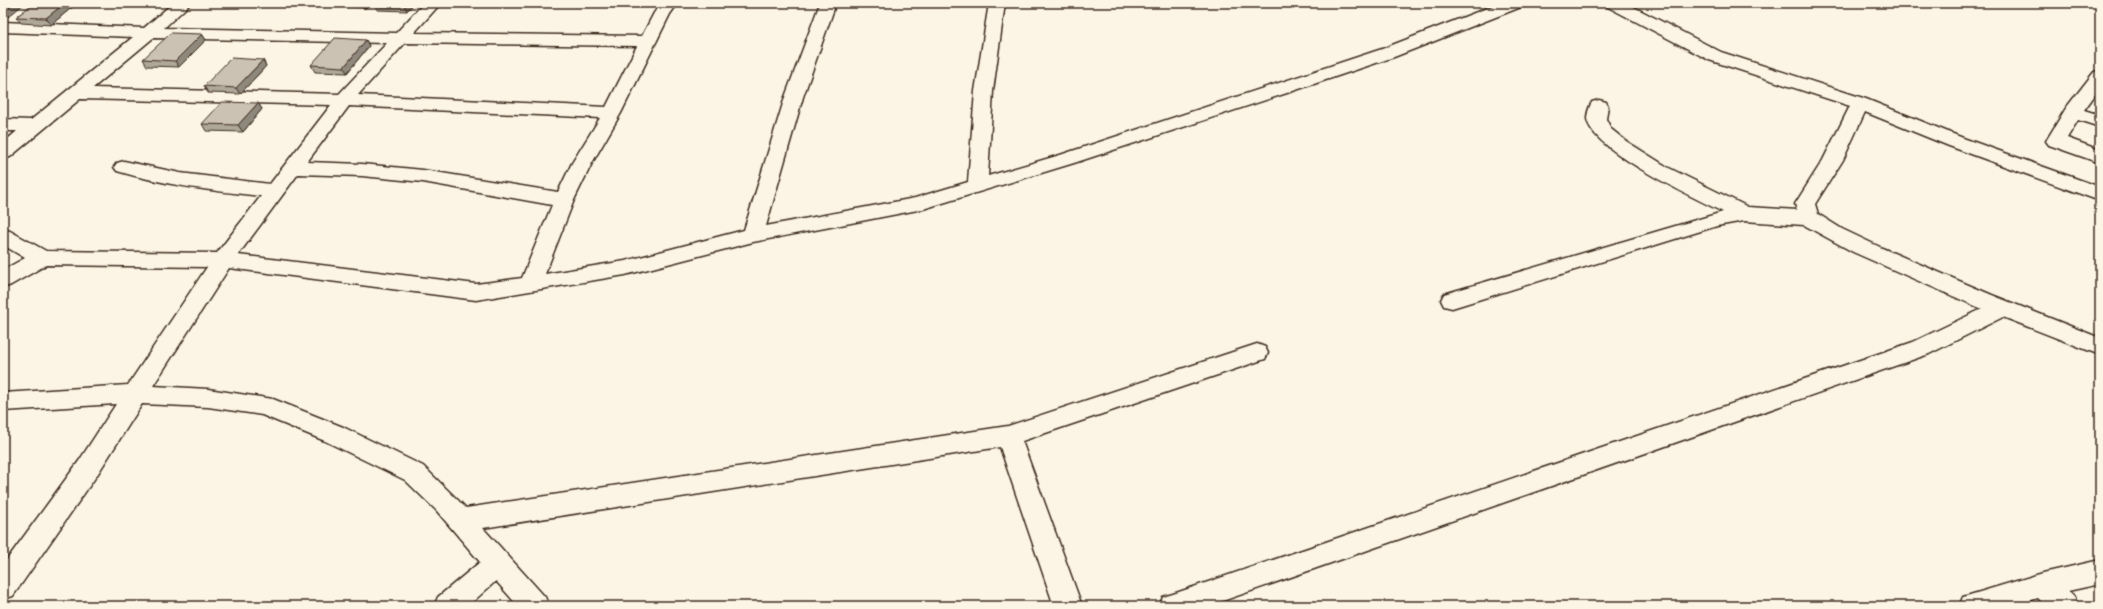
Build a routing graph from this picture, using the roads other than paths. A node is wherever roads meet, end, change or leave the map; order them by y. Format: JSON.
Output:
{"nodes":[{"id":1,"x":183,"y":3,"type":"edge"},
{"id":2,"x":433,"y":3,"type":"edge"},
{"id":3,"x":670,"y":3,"type":"edge"},
{"id":4,"x":828,"y":3,"type":"edge"},
{"id":5,"x":997,"y":3,"type":"edge"},
{"id":6,"x":1515,"y":3,"type":"edge"},
{"id":7,"x":1614,"y":3,"type":"edge"},
{"id":8,"x":3,"y":27,"type":"edge"},
{"id":9,"x":150,"y":33,"type":"junction"},
{"id":10,"x":402,"y":38,"type":"junction"},
{"id":11,"x":649,"y":41,"type":"junction"},
{"id":12,"x":2100,"y":76,"type":"edge"},
{"id":13,"x":75,"y":93,"type":"junction"},
{"id":14,"x":344,"y":100,"type":"junction"},
{"id":15,"x":1860,"y":103,"type":"junction"},
{"id":16,"x":1599,"y":106,"type":"dead end"},
{"id":17,"x":2073,"y":112,"type":"junction"},
{"id":18,"x":612,"y":113,"type":"junction"},
{"id":19,"x":2100,"y":121,"type":"edge"},
{"id":20,"x":3,"y":125,"type":"edge"},
{"id":21,"x":35,"y":126,"type":"junction"},
{"id":22,"x":3,"y":153,"type":"edge"},
{"id":23,"x":2100,"y":157,"type":"edge"},
{"id":24,"x":124,"y":167,"type":"dead end"},
{"id":25,"x":294,"y":168,"type":"junction"},
{"id":26,"x":978,"y":185,"type":"junction"},
{"id":27,"x":276,"y":191,"type":"junction"},
{"id":28,"x":2100,"y":194,"type":"edge"},
{"id":29,"x":564,"y":200,"type":"junction"},
{"id":30,"x":1744,"y":214,"type":"junction"},
{"id":31,"x":1809,"y":218,"type":"junction"},
{"id":32,"x":753,"y":235,"type":"junction"},
{"id":33,"x":3,"y":236,"type":"edge"},
{"id":34,"x":42,"y":258,"type":"junction"},
{"id":35,"x":223,"y":260,"type":"junction"},
{"id":36,"x":3,"y":280,"type":"edge"},
{"id":37,"x":530,"y":284,"type":"junction"},
{"id":38,"x":1452,"y":300,"type":"dead end"},
{"id":39,"x":2001,"y":309,"type":"junction"},
{"id":40,"x":2100,"y":347,"type":"edge"},
{"id":41,"x":1257,"y":353,"type":"dead end"},
{"id":42,"x":135,"y":394,"type":"junction"},
{"id":43,"x":3,"y":402,"type":"edge"},
{"id":44,"x":1008,"y":436,"type":"junction"},
{"id":45,"x":461,"y":520,"type":"junction"},
{"id":46,"x":498,"y":563,"type":"junction"},
{"id":47,"x":2100,"y":572,"type":"edge"},
{"id":48,"x":2043,"y":585,"type":"junction"},
{"id":49,"x":3,"y":587,"type":"edge"},
{"id":50,"x":448,"y":606,"type":"edge"},
{"id":51,"x":535,"y":606,"type":"edge"},
{"id":52,"x":1068,"y":606,"type":"edge"},
{"id":53,"x":1174,"y":606,"type":"edge"},
{"id":54,"x":1973,"y":606,"type":"edge"},
{"id":55,"x":2064,"y":606,"type":"edge"}],
"edges":[{"from":1,"to":9,"type":"street"},
{"from":2,"to":10,"type":"street"},
{"from":3,"to":11,"type":"street"},
{"from":4,"to":32,"type":"street"},
{"from":5,"to":26,"type":"street"},
{"from":6,"to":26,"type":"street"},
{"from":7,"to":15,"type":"street"},
{"from":8,"to":9,"type":"street"},
{"from":9,"to":10,"type":"street"},
{"from":9,"to":13,"type":"street"},
{"from":10,"to":11,"type":"street"},
{"from":10,"to":14,"type":"street"},
{"from":11,"to":18,"type":"street"},
{"from":12,"to":17,"type":"street"},
{"from":13,"to":14,"type":"street"},
{"from":13,"to":21,"type":"street"},
{"from":14,"to":18,"type":"street"},
{"from":14,"to":25,"type":"street"},
{"from":15,"to":28,"type":"street"},
{"from":15,"to":31,"type":"street"},
{"from":16,"to":30,"type":"street"},
{"from":17,"to":19,"type":"street"},
{"from":17,"to":23,"type":"street"},
{"from":18,"to":29,"type":"street"},
{"from":20,"to":21,"type":"street"},
{"from":21,"to":22,"type":"street"},
{"from":24,"to":27,"type":"street"},
{"from":25,"to":27,"type":"street"},
{"from":25,"to":29,"type":"street"},
{"from":26,"to":32,"type":"street"},
{"from":27,"to":35,"type":"street"},
{"from":29,"to":37,"type":"street"},
{"from":30,"to":31,"type":"street"},
{"from":30,"to":38,"type":"street"},
{"from":31,"to":39,"type":"street"},
{"from":32,"to":37,"type":"street"},
{"from":33,"to":34,"type":"street"},
{"from":34,"to":35,"type":"street"},
{"from":34,"to":36,"type":"street"},
{"from":35,"to":37,"type":"street"},
{"from":35,"to":42,"type":"street"},
{"from":39,"to":40,"type":"street"},
{"from":39,"to":53,"type":"street"},
{"from":41,"to":44,"type":"street"},
{"from":42,"to":43,"type":"street"},
{"from":42,"to":45,"type":"street"},
{"from":42,"to":49,"type":"street"},
{"from":44,"to":45,"type":"street"},
{"from":44,"to":52,"type":"street"},
{"from":45,"to":46,"type":"street"},
{"from":46,"to":50,"type":"street"},
{"from":46,"to":51,"type":"street"},
{"from":47,"to":48,"type":"street"},
{"from":48,"to":54,"type":"street"},
{"from":48,"to":55,"type":"street"}]}
